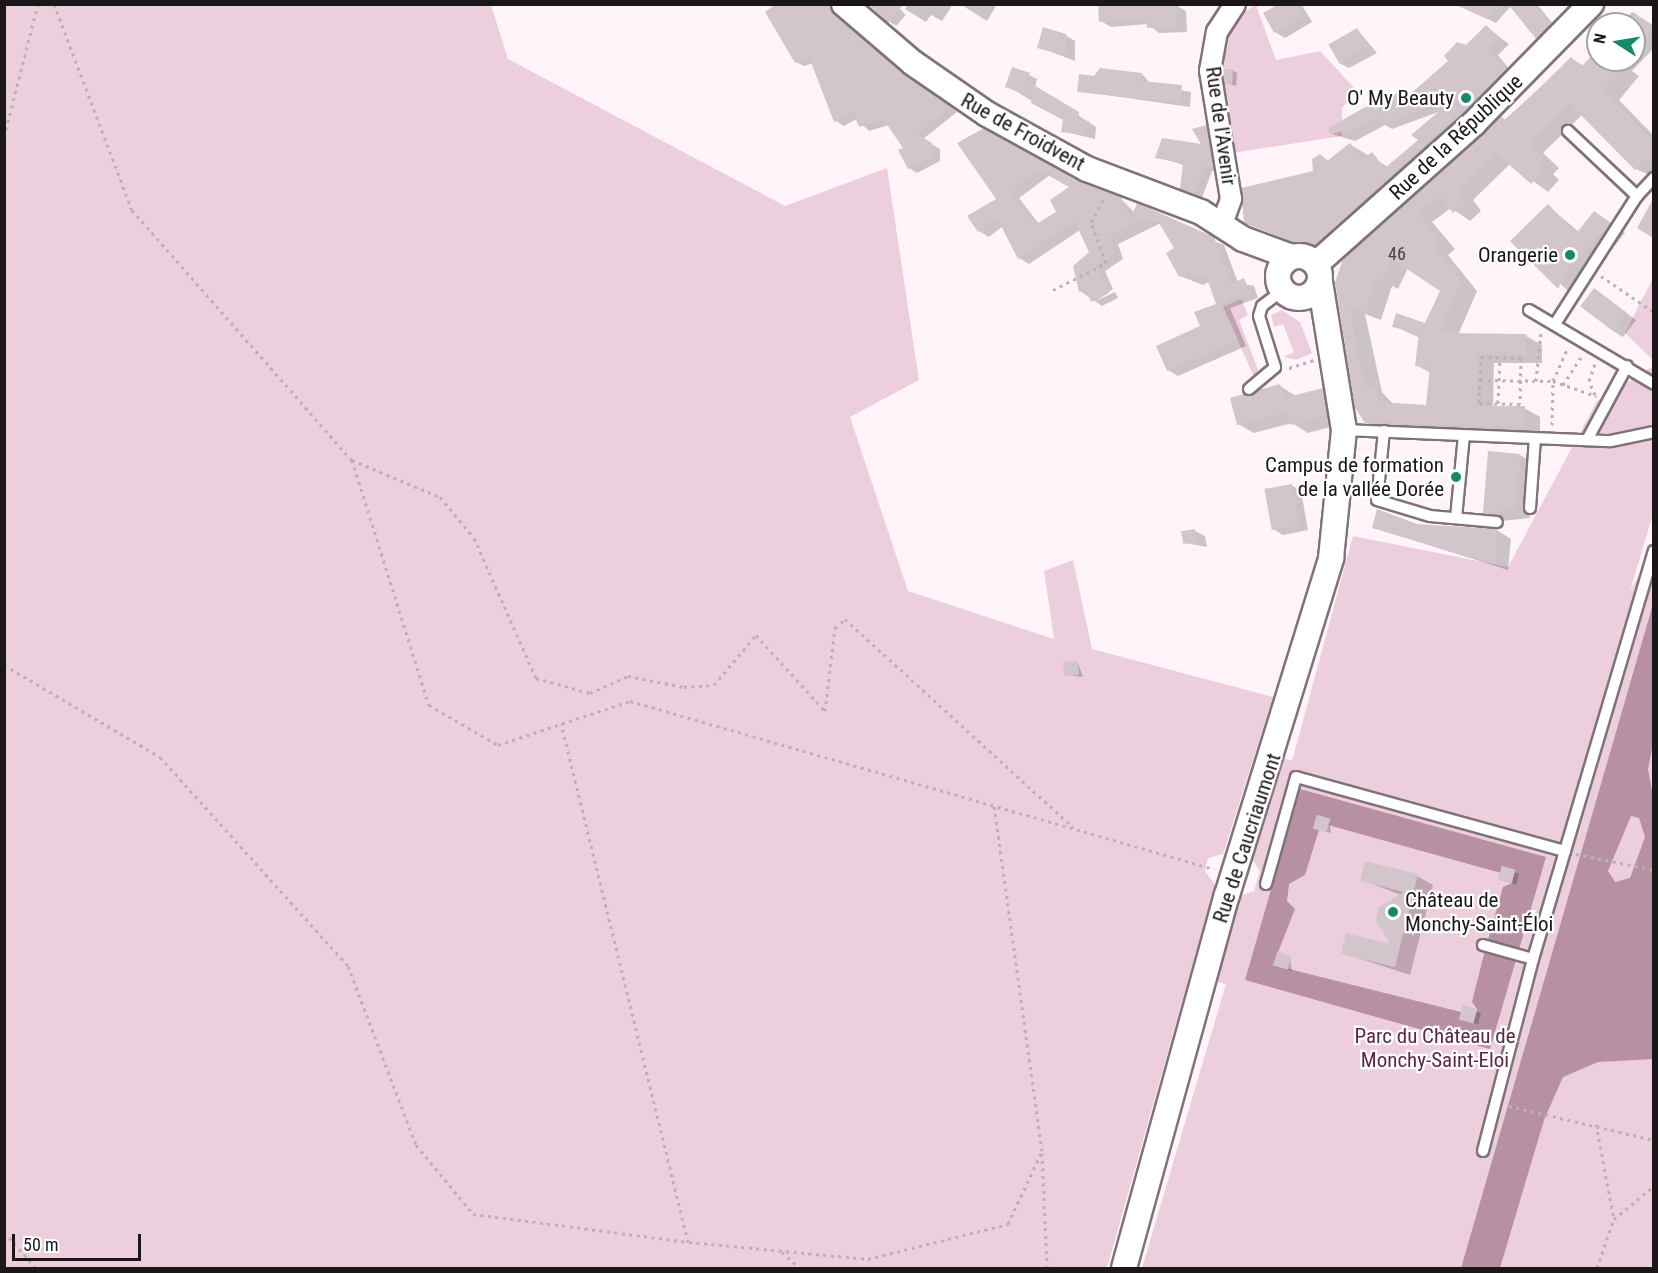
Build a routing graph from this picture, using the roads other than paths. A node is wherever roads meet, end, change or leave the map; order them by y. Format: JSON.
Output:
{"nodes":[{"id":1,"x":844,"y":4,"type":"edge"},
{"id":2,"x":1234,"y":4,"type":"edge"},
{"id":3,"x":1591,"y":4,"type":"edge"},
{"id":4,"x":1568,"y":131,"type":"dead end"},
{"id":5,"x":1653,"y":178,"type":"edge"},
{"id":6,"x":1637,"y":196,"type":"junction"},
{"id":7,"x":1222,"y":224,"type":"junction"},
{"id":8,"x":1243,"y":239,"type":"junction"},
{"id":9,"x":1292,"y":257,"type":"junction"},
{"id":10,"x":1318,"y":272,"type":"junction"},
{"id":11,"x":1285,"y":291,"type":"junction"},
{"id":12,"x":1529,"y":310,"type":"dead end"},
{"id":13,"x":1555,"y":324,"type":"junction"},
{"id":14,"x":1627,"y":366,"type":"junction"},
{"id":15,"x":1653,"y":384,"type":"edge"},
{"id":16,"x":1249,"y":389,"type":"dead end"},
{"id":17,"x":1341,"y":403,"type":"junction"},
{"id":18,"x":1344,"y":430,"type":"junction"},
{"id":19,"x":1384,"y":431,"type":"junction"},
{"id":20,"x":1653,"y":432,"type":"edge"},
{"id":21,"x":1464,"y":435,"type":"junction"},
{"id":22,"x":1535,"y":438,"type":"junction"},
{"id":23,"x":1587,"y":440,"type":"junction"},
{"id":24,"x":1530,"y":508,"type":"dead end"},
{"id":25,"x":1456,"y":518,"type":"junction"},
{"id":26,"x":1497,"y":522,"type":"dead end"},
{"id":27,"x":1653,"y":551,"type":"edge"},
{"id":28,"x":1565,"y":851,"type":"junction"},
{"id":29,"x":1266,"y":884,"type":"dead end"},
{"id":30,"x":1483,"y":945,"type":"dead end"},
{"id":31,"x":1528,"y":957,"type":"junction"},
{"id":32,"x":1483,"y":1151,"type":"dead end"},
{"id":33,"x":1124,"y":1269,"type":"edge"}],
"edges":[{"from":1,"to":7,"type":"street","name":"Rue de Froidvent"},
{"from":2,"to":7,"type":"street","name":"Rue de l'Avenir"},
{"from":3,"to":10,"type":"street","name":"Rue de la République"},
{"from":4,"to":6,"type":"lane"},
{"from":5,"to":6,"type":"lane"},
{"from":6,"to":13,"type":"lane"},
{"from":7,"to":8,"type":"street"},
{"from":8,"to":9,"type":"street"},
{"from":8,"to":11,"type":"street"},
{"from":9,"to":10,"type":"street"},
{"from":9,"to":11,"type":"street"},
{"from":10,"to":11,"type":"street","name":"Rue de la République"},
{"from":10,"to":17,"type":"street"},
{"from":11,"to":16,"type":"lane"},
{"from":11,"to":17,"type":"street"},
{"from":12,"to":13,"type":"lane"},
{"from":13,"to":14,"type":"lane"},
{"from":14,"to":15,"type":"lane"},
{"from":14,"to":23,"type":"lane"},
{"from":17,"to":18,"type":"street","name":"Rue de Caucriaumont"},
{"from":18,"to":19,"type":"lane"},
{"from":18,"to":33,"type":"street","name":"Rue de Caucriaumont"},
{"from":19,"to":21,"type":"lane"},
{"from":19,"to":25,"type":"lane"},
{"from":20,"to":23,"type":"lane"},
{"from":21,"to":22,"type":"lane"},
{"from":21,"to":25,"type":"lane"},
{"from":22,"to":23,"type":"lane"},
{"from":22,"to":24,"type":"lane"},
{"from":25,"to":26,"type":"lane"},
{"from":27,"to":28,"type":"lane"},
{"from":28,"to":29,"type":"lane"},
{"from":28,"to":31,"type":"lane"},
{"from":30,"to":31,"type":"lane"},
{"from":31,"to":32,"type":"lane"}]}
